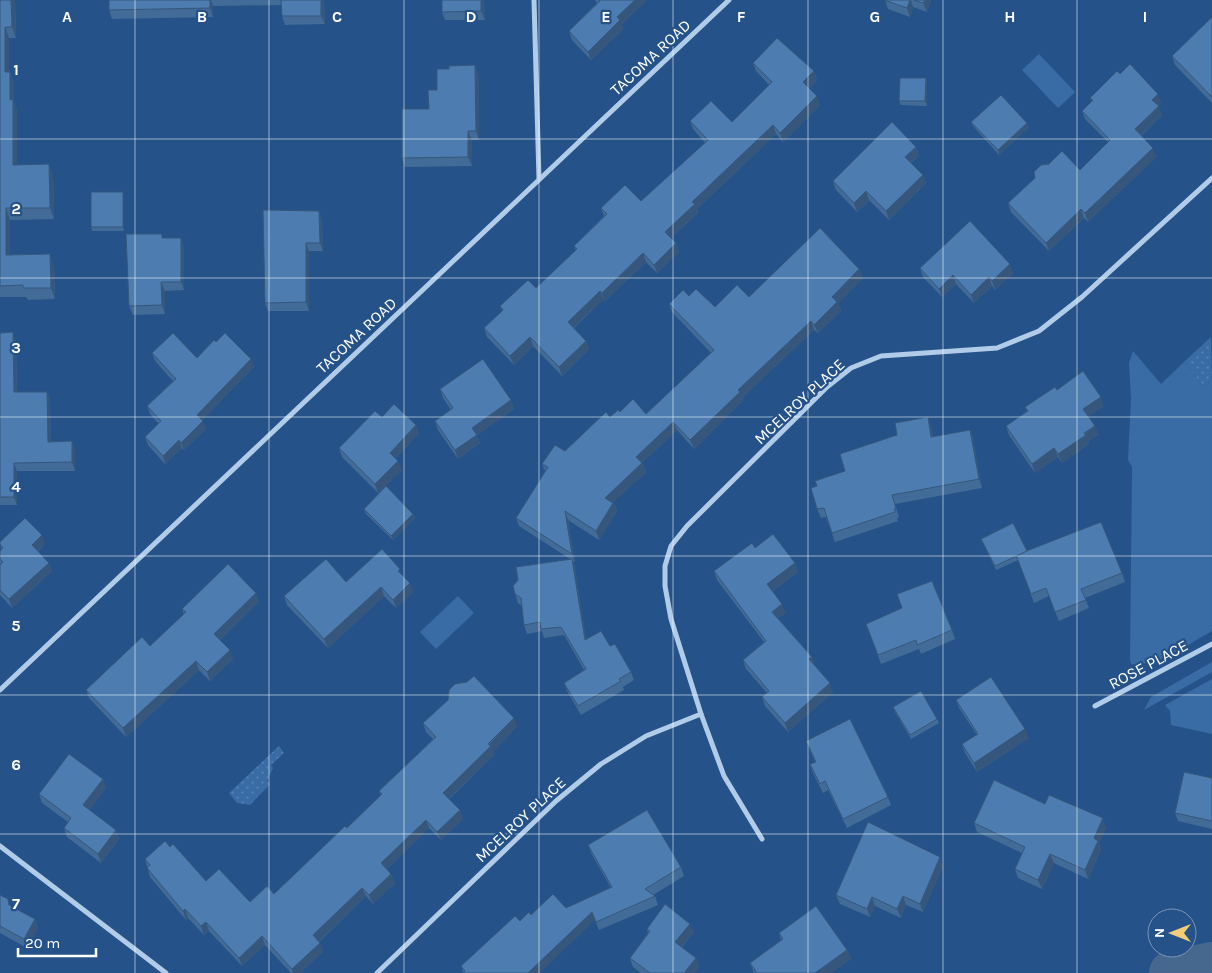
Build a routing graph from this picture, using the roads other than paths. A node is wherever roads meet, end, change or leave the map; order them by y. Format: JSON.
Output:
{"nodes":[{"id":1,"x":534,"y":0,"type":"edge"},
{"id":2,"x":729,"y":0,"type":"edge"},
{"id":3,"x":1212,"y":178,"type":"edge"},
{"id":4,"x":539,"y":180,"type":"junction"},
{"id":5,"x":1212,"y":644,"type":"edge"},
{"id":6,"x":0,"y":690,"type":"edge"},
{"id":7,"x":1095,"y":706,"type":"dead end"},
{"id":8,"x":701,"y":714,"type":"junction"},
{"id":9,"x":762,"y":839,"type":"dead end"},
{"id":10,"x":0,"y":846,"type":"edge"},
{"id":11,"x":166,"y":973,"type":"edge"},
{"id":12,"x":377,"y":973,"type":"edge"}],
"edges":[{"from":1,"to":4,"type":"street"},
{"from":2,"to":4,"type":"street","name":"TACOMA ROAD"},
{"from":3,"to":8,"type":"street","name":"MCELROY PLACE"},
{"from":4,"to":6,"type":"street","name":"TACOMA ROAD"},
{"from":5,"to":7,"type":"street","name":"ROSE PLACE"},
{"from":8,"to":9,"type":"street","name":"MCELROY PLACE"},
{"from":8,"to":12,"type":"street","name":"MCELROY PLACE"},
{"from":10,"to":11,"type":"street"}]}
